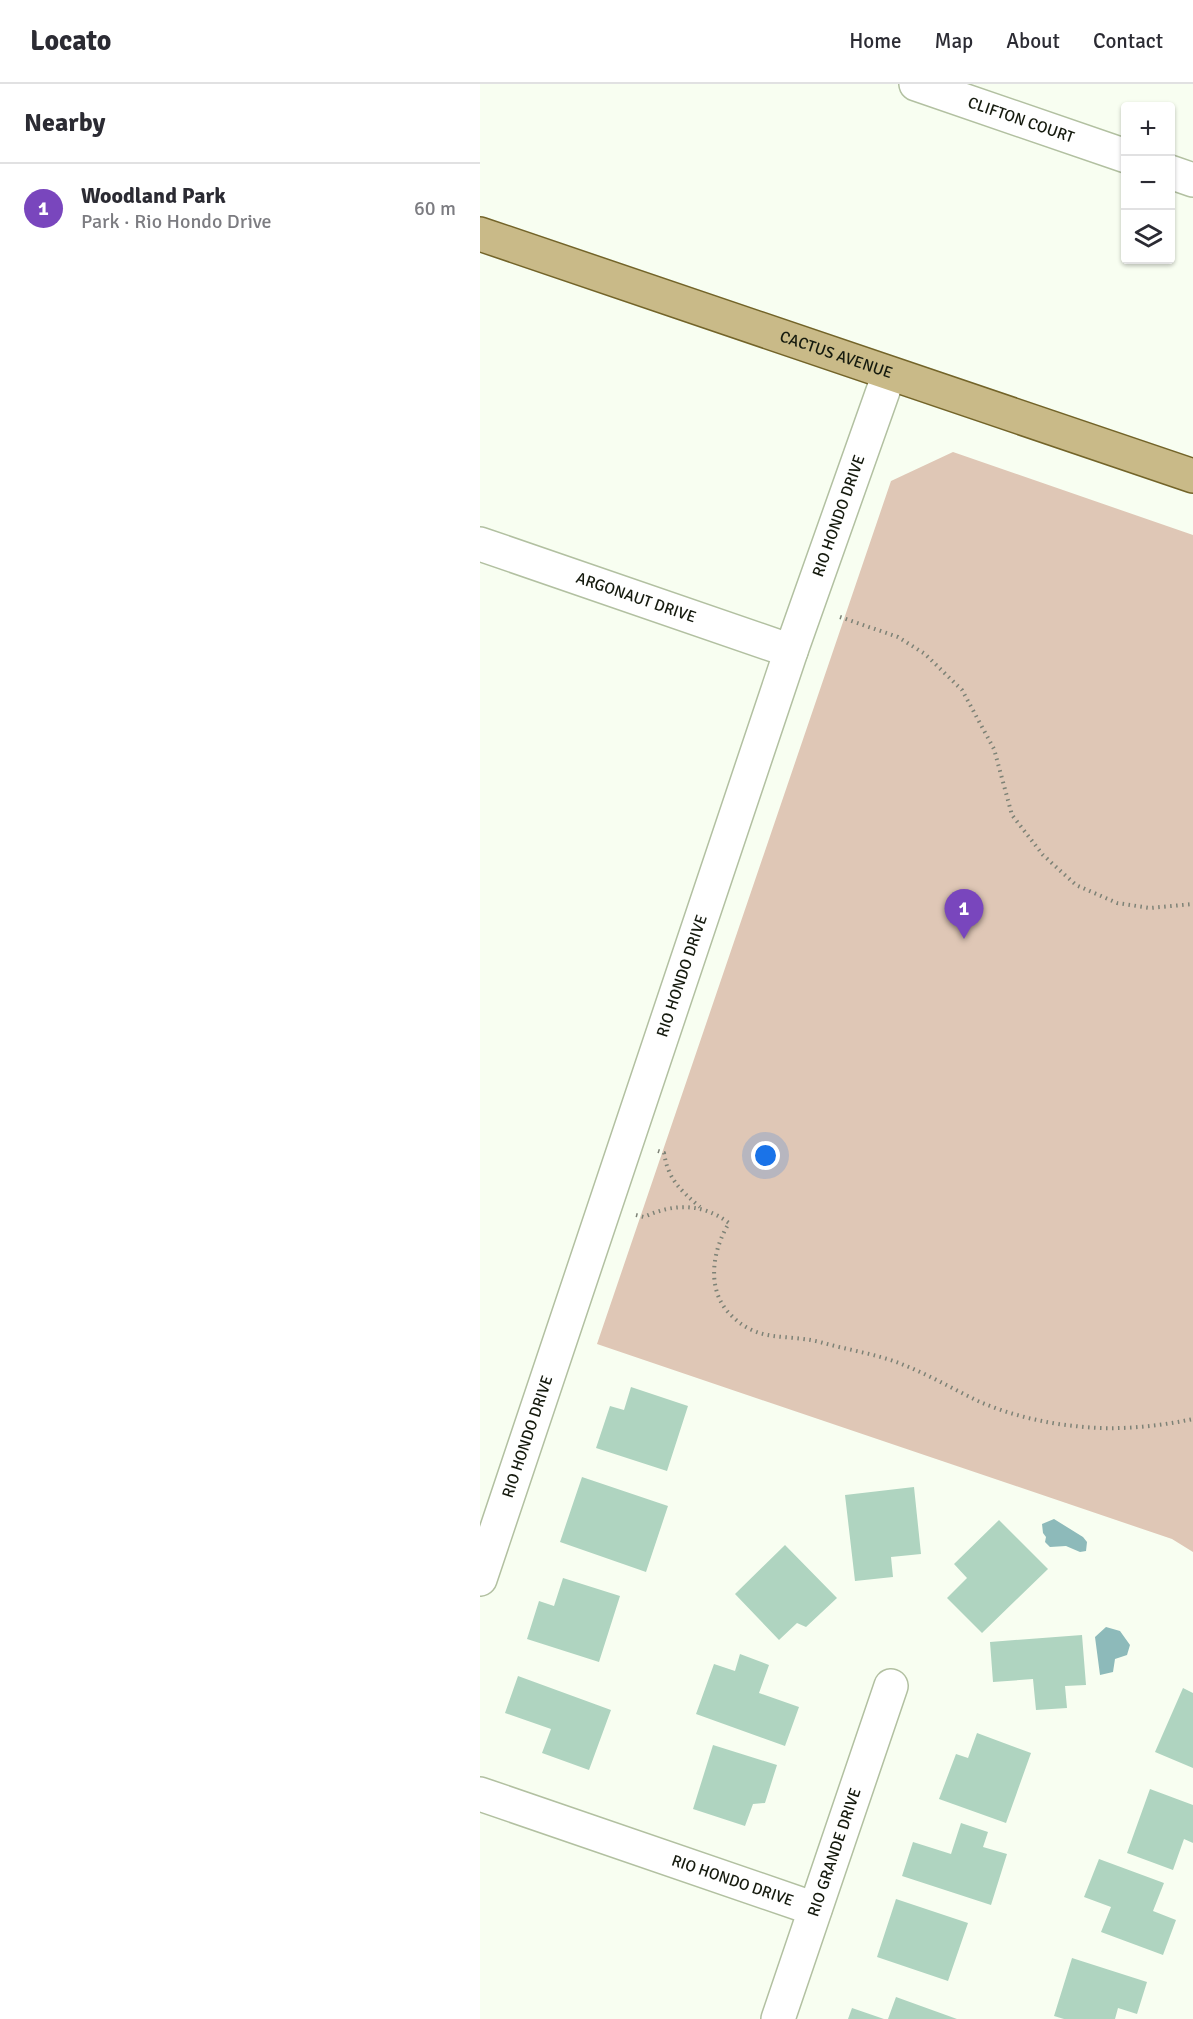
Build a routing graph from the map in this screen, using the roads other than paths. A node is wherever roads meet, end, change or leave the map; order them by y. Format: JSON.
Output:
{"nodes":[{"id":1,"x":916,"y":84,"type":"edge"},
{"id":2,"x":1121,"y":155,"type":"edge"},
{"id":3,"x":1175,"y":174,"type":"edge"},
{"id":4,"x":1193,"y":180,"type":"edge"},
{"id":5,"x":480,"y":234,"type":"edge"},
{"id":6,"x":889,"y":374,"type":"junction"},
{"id":7,"x":1193,"y":476,"type":"edge"},
{"id":8,"x":480,"y":544,"type":"edge"},
{"id":9,"x":791,"y":651,"type":"junction"},
{"id":10,"x":480,"y":1579,"type":"edge"},
{"id":11,"x":891,"y":1686,"type":"dead end"},
{"id":12,"x":480,"y":1794,"type":"edge"},
{"id":13,"x":815,"y":1910,"type":"junction"},
{"id":14,"x":778,"y":2019,"type":"edge"}],
"edges":[{"from":1,"to":2,"type":"street","name":"CLIFTON COURT"},
{"from":3,"to":4,"type":"street"},
{"from":5,"to":6,"type":"main road","name":"CACTUS AVENUE"},
{"from":6,"to":7,"type":"main road","name":"CACTUS AVENUE"},
{"from":6,"to":9,"type":"street","name":"RIO HONDO DRIVE"},
{"from":8,"to":9,"type":"street","name":"ARGONAUT DRIVE"},
{"from":9,"to":10,"type":"street","name":"RIO HONDO DRIVE"},
{"from":11,"to":13,"type":"street","name":"RIO GRANDE DRIVE"},
{"from":12,"to":13,"type":"street","name":"RIO HONDO DRIVE"},
{"from":13,"to":14,"type":"street","name":"RIO GRANDE DRIVE"}]}
